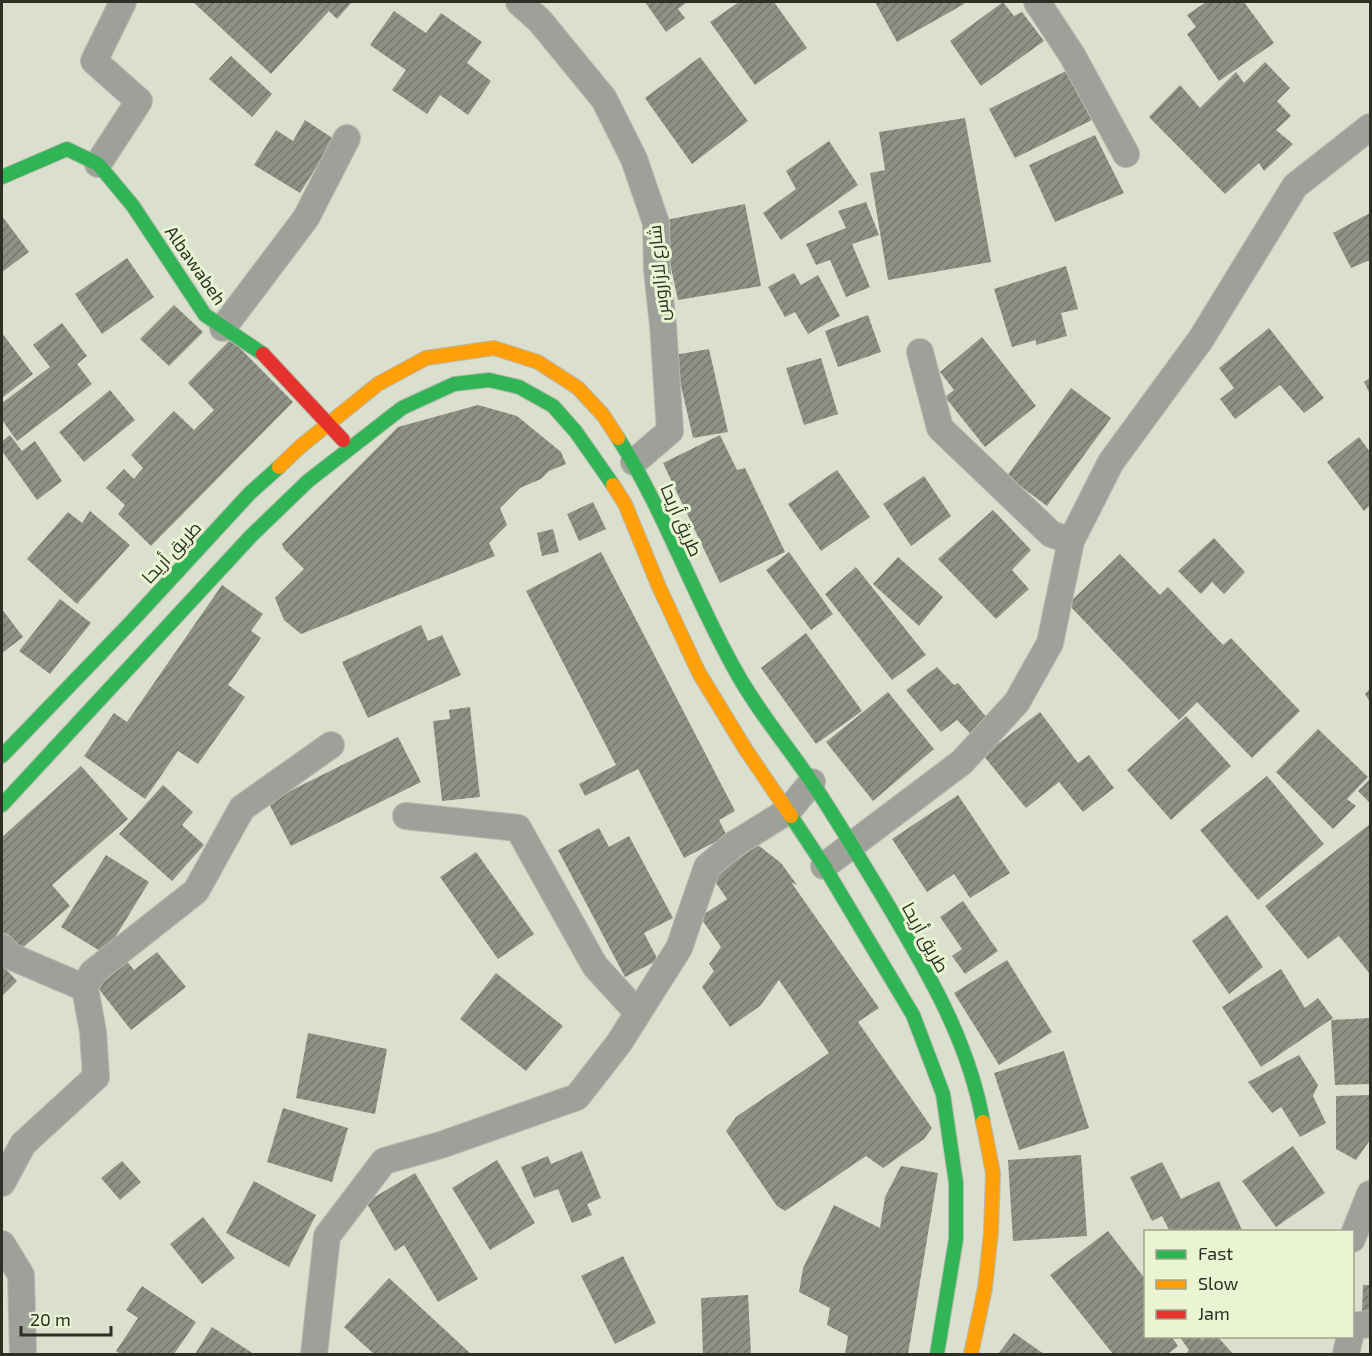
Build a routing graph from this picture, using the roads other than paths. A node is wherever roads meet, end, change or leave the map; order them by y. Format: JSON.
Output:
{"nodes":[{"id":1,"x":123,"y":2,"type":"edge"},
{"id":2,"x":519,"y":2,"type":"edge"},
{"id":3,"x":1037,"y":2,"type":"edge"},
{"id":4,"x":1371,"y":127,"type":"edge"},
{"id":5,"x":347,"y":138,"type":"dead end"},
{"id":6,"x":1126,"y":154,"type":"dead end"},
{"id":7,"x":98,"y":164,"type":"junction"},
{"id":8,"x":2,"y":177,"type":"edge"},
{"id":9,"x":224,"y":328,"type":"junction"},
{"id":10,"x":920,"y":352,"type":"dead end"},
{"id":11,"x":329,"y":423,"type":"junction"},
{"id":12,"x":350,"y":448,"type":"junction"},
{"id":13,"x":634,"y":462,"type":"junction"},
{"id":14,"x":1071,"y":541,"type":"junction"},
{"id":15,"x":331,"y":745,"type":"dead end"},
{"id":16,"x":2,"y":756,"type":"edge"},
{"id":17,"x":812,"y":782,"type":"junction"},
{"id":18,"x":2,"y":805,"type":"edge"},
{"id":19,"x":788,"y":811,"type":"junction"},
{"id":20,"x":406,"y":816,"type":"dead end"},
{"id":21,"x":852,"y":845,"type":"junction"},
{"id":22,"x":824,"y":866,"type":"junction"},
{"id":23,"x":2,"y":947,"type":"edge"},
{"id":24,"x":85,"y":988,"type":"junction"},
{"id":25,"x":638,"y":1013,"type":"junction"},
{"id":26,"x":2,"y":1183,"type":"edge"},
{"id":27,"x":1371,"y":1194,"type":"edge"},
{"id":28,"x":1354,"y":1236,"type":"edge"},
{"id":29,"x":2,"y":1244,"type":"edge"},
{"id":30,"x":1371,"y":1323,"type":"edge"},
{"id":31,"x":1354,"y":1326,"type":"edge"},
{"id":32,"x":1350,"y":1338,"type":"edge"},
{"id":33,"x":23,"y":1354,"type":"edge"},
{"id":34,"x":314,"y":1354,"type":"edge"},
{"id":35,"x":937,"y":1354,"type":"edge"},
{"id":36,"x":971,"y":1354,"type":"edge"},
{"id":37,"x":1346,"y":1354,"type":"edge"}],
"edges":[{"from":1,"to":7,"type":"street"},
{"from":2,"to":13,"type":"street","name":"شارع لازاروس"},
{"from":3,"to":6,"type":"street"},
{"from":4,"to":14,"type":"street"},
{"from":5,"to":9,"type":"street"},
{"from":7,"to":8,"type":"main road","name":"Albawabeh"},
{"from":7,"to":9,"type":"main road","name":"Albawabeh"},
{"from":9,"to":11,"type":"main road","name":"Albawabeh"},
{"from":10,"to":14,"type":"street"},
{"from":11,"to":12,"type":"main road","name":"Albawabeh"},
{"from":11,"to":13,"type":"main road","name":"طريق أريحا"},
{"from":11,"to":16,"type":"main road","name":"طريق أريحا"},
{"from":12,"to":18,"type":"main road"},
{"from":12,"to":19,"type":"main road"},
{"from":13,"to":17,"type":"main road","name":"طريق أريحا"},
{"from":14,"to":21,"type":"street"},
{"from":15,"to":24,"type":"street"},
{"from":17,"to":19,"type":"street"},
{"from":17,"to":21,"type":"main road","name":"طريق أريحا"},
{"from":19,"to":22,"type":"main road"},
{"from":19,"to":25,"type":"street"},
{"from":20,"to":25,"type":"street"},
{"from":21,"to":22,"type":"street"},
{"from":21,"to":36,"type":"main road","name":"طريق أريحا"},
{"from":22,"to":35,"type":"main road"},
{"from":23,"to":24,"type":"street"},
{"from":24,"to":26,"type":"street"},
{"from":25,"to":34,"type":"street"},
{"from":27,"to":28,"type":"street"},
{"from":29,"to":33,"type":"street"},
{"from":30,"to":31,"type":"street"},
{"from":32,"to":37,"type":"street"}]}
